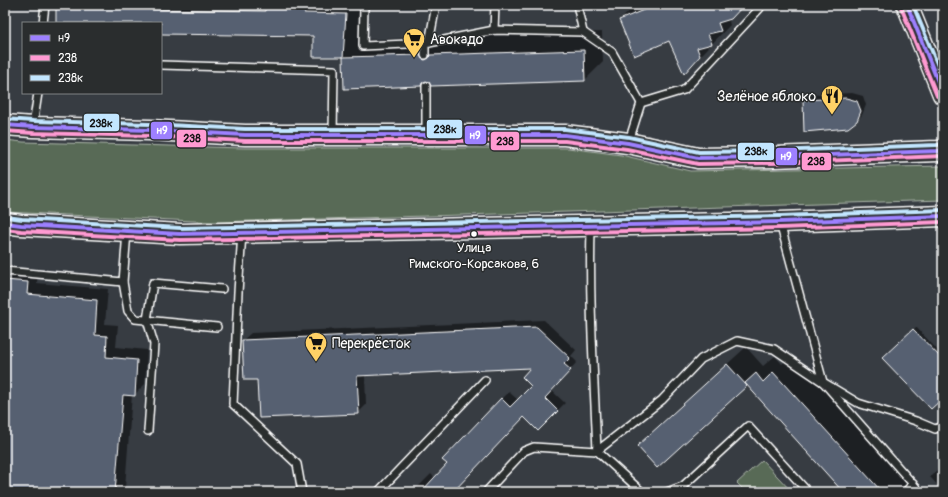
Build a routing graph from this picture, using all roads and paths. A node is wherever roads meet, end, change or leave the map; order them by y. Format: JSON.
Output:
{"nodes":[{"id":1,"x":45,"y":5,"type":"edge"},
{"id":2,"x":436,"y":5,"type":"edge"},
{"id":3,"x":495,"y":5,"type":"edge"},
{"id":4,"x":577,"y":5,"type":"edge"},
{"id":5,"x":760,"y":5,"type":"edge"},
{"id":6,"x":907,"y":5,"type":"edge"},
{"id":7,"x":364,"y":8,"type":"dead end"},
{"id":8,"x":43,"y":22,"type":"edge"},
{"id":9,"x":494,"y":30,"type":"junction"},
{"id":10,"x":583,"y":32,"type":"junction"},
{"id":11,"x":427,"y":43,"type":"junction"},
{"id":12,"x":425,"y":55,"type":"dead end"},
{"id":13,"x":162,"y":65,"type":"edge"},
{"id":14,"x":426,"y":86,"type":"dead end"},
{"id":15,"x":38,"y":94,"type":"edge"},
{"id":16,"x":943,"y":94,"type":"edge"},
{"id":17,"x":641,"y":103,"type":"junction"},
{"id":18,"x":5,"y":125,"type":"edge"},
{"id":19,"x":33,"y":126,"type":"junction"},
{"id":20,"x":333,"y":135,"type":"junction"},
{"id":21,"x":426,"y":135,"type":"junction"},
{"id":22,"x":628,"y":143,"type":"junction"},
{"id":23,"x":943,"y":150,"type":"edge"},
{"id":24,"x":943,"y":216,"type":"edge"},
{"id":25,"x":780,"y":222,"type":"junction"},
{"id":26,"x":5,"y":223,"type":"edge"},
{"id":27,"x":591,"y":226,"type":"junction"},
{"id":28,"x":128,"y":231,"type":"junction"},
{"id":29,"x":242,"y":233,"type":"junction"},
{"id":30,"x":5,"y":271,"type":"edge"},
{"id":31,"x":123,"y":282,"type":"junction"},
{"id":32,"x":222,"y":289,"type":"dead end"},
{"id":33,"x":147,"y":320,"type":"junction"},
{"id":34,"x":217,"y":327,"type":"dead end"},
{"id":35,"x":485,"y":380,"type":"dead end"},
{"id":36,"x":823,"y":382,"type":"junction"},
{"id":37,"x":943,"y":426,"type":"edge"},
{"id":38,"x":148,"y":431,"type":"dead end"},
{"id":39,"x":597,"y":451,"type":"junction"},
{"id":40,"x":913,"y":484,"type":"junction"},
{"id":41,"x":302,"y":492,"type":"edge"},
{"id":42,"x":378,"y":492,"type":"edge"},
{"id":43,"x":486,"y":492,"type":"edge"},
{"id":44,"x":642,"y":492,"type":"edge"},
{"id":45,"x":667,"y":492,"type":"edge"},
{"id":46,"x":808,"y":492,"type":"edge"},
{"id":47,"x":905,"y":492,"type":"edge"},
{"id":48,"x":920,"y":492,"type":"edge"}],
"edges":[{"from":1,"to":8,"type":"lane"},
{"from":2,"to":11,"type":"lane"},
{"from":3,"to":9,"type":"lane"},
{"from":4,"to":10,"type":"lane"},
{"from":5,"to":17,"type":"lane"},
{"from":6,"to":16,"type":"street"},
{"from":7,"to":11,"type":"lane"},
{"from":9,"to":10,"type":"lane"},
{"from":9,"to":11,"type":"lane"},
{"from":10,"to":17,"type":"lane"},
{"from":11,"to":12,"type":"lane"},
{"from":13,"to":20,"type":"lane"},
{"from":14,"to":21,"type":"lane"},
{"from":15,"to":19,"type":"lane"},
{"from":17,"to":22,"type":"lane"},
{"from":18,"to":19,"type":"street"},
{"from":19,"to":20,"type":"street"},
{"from":20,"to":21,"type":"street"},
{"from":21,"to":22,"type":"street"},
{"from":22,"to":23,"type":"street"},
{"from":24,"to":25,"type":"street"},
{"from":25,"to":27,"type":"street"},
{"from":25,"to":36,"type":"lane"},
{"from":26,"to":28,"type":"street"},
{"from":27,"to":29,"type":"street"},
{"from":27,"to":39,"type":"lane"},
{"from":28,"to":29,"type":"street"},
{"from":28,"to":31,"type":"lane"},
{"from":29,"to":41,"type":"lane"},
{"from":30,"to":31,"type":"lane"},
{"from":31,"to":33,"type":"lane"},
{"from":32,"to":33,"type":"lane"},
{"from":33,"to":34,"type":"lane"},
{"from":33,"to":38,"type":"lane"},
{"from":35,"to":42,"type":"lane"},
{"from":36,"to":37,"type":"lane"},
{"from":36,"to":39,"type":"lane"},
{"from":36,"to":40,"type":"lane"},
{"from":39,"to":43,"type":"lane"},
{"from":39,"to":44,"type":"lane"},
{"from":40,"to":47,"type":"lane"},
{"from":40,"to":48,"type":"lane"},
{"from":45,"to":46,"type":"lane"}]}
